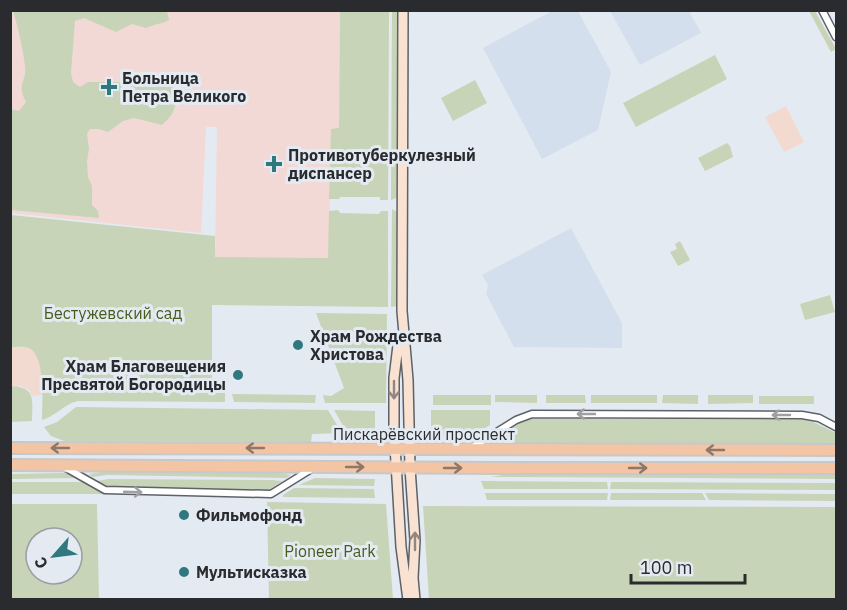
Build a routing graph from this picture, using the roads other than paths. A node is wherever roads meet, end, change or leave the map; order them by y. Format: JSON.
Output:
{"nodes":[{"id":1,"x":403,"y":10,"type":"edge"},
{"id":2,"x":822,"y":10,"type":"edge"},
{"id":3,"x":837,"y":37,"type":"edge"},
{"id":4,"x":402,"y":311,"type":"junction"},
{"id":5,"x":837,"y":427,"type":"edge"},
{"id":6,"x":10,"y":448,"type":"edge"},
{"id":7,"x":395,"y":448,"type":"junction"},
{"id":8,"x":410,"y":448,"type":"junction"},
{"id":9,"x":469,"y":449,"type":"junction"},
{"id":10,"x":837,"y":450,"type":"edge"},
{"id":11,"x":10,"y":465,"type":"edge"},
{"id":12,"x":60,"y":466,"type":"junction"},
{"id":13,"x":314,"y":467,"type":"junction"},
{"id":14,"x":396,"y":468,"type":"junction"},
{"id":15,"x":410,"y":468,"type":"junction"},
{"id":16,"x":837,"y":468,"type":"edge"},
{"id":17,"x":408,"y":600,"type":"edge"},
{"id":18,"x":415,"y":600,"type":"edge"}],
"edges":[{"from":1,"to":4,"type":"street"},
{"from":2,"to":3,"type":"street"},
{"from":4,"to":7,"type":"street","one_way":true},
{"from":4,"to":8,"type":"street"},
{"from":5,"to":9,"type":"street","one_way":true},
{"from":7,"to":6,"type":"main road","name":"Пискарёвский проспект","one_way":true},
{"from":7,"to":8,"type":"main road","name":"Пискарёвский проспект"},
{"from":7,"to":14,"type":"street"},
{"from":8,"to":9,"type":"main road","name":"Пискарёвский проспект"},
{"from":8,"to":15,"type":"street"},
{"from":10,"to":9,"type":"main road","name":"Пискарёвский проспект","one_way":true},
{"from":11,"to":12,"type":"main road","name":"Пискарёвский проспект"},
{"from":12,"to":13,"type":"main road","name":"Пискарёвский проспект"},
{"from":12,"to":13,"type":"street","one_way":true},
{"from":13,"to":14,"type":"main road","name":"Пискарёвский проспект","one_way":true},
{"from":14,"to":15,"type":"main road","name":"Пискарёвский проспект"},
{"from":14,"to":17,"type":"street"},
{"from":15,"to":16,"type":"main road","name":"Пискарёвский проспект","one_way":true},
{"from":18,"to":15,"type":"street","one_way":true}]}
